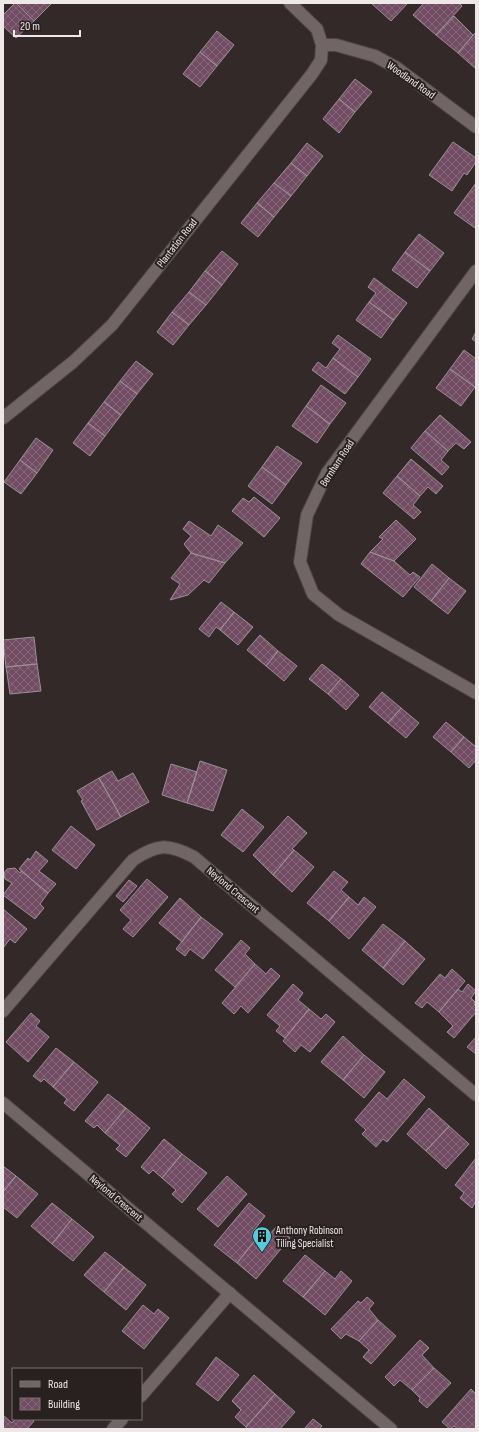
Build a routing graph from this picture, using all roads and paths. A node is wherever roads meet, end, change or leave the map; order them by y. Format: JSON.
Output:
{"nodes":[{"id":1,"x":290,"y":3,"type":"edge"},
{"id":2,"x":322,"y":45,"type":"junction"},
{"id":3,"x":476,"y":127,"type":"edge"},
{"id":4,"x":476,"y":271,"type":"edge"},
{"id":5,"x":3,"y":418,"type":"edge"},
{"id":6,"x":476,"y":693,"type":"edge"},
{"id":7,"x":3,"y":1011,"type":"edge"},
{"id":8,"x":476,"y":1095,"type":"edge"},
{"id":9,"x":3,"y":1103,"type":"edge"},
{"id":10,"x":230,"y":1293,"type":"junction"},
{"id":11,"x":142,"y":1395,"type":"edge"},
{"id":12,"x":121,"y":1420,"type":"edge"},
{"id":13,"x":113,"y":1429,"type":"edge"},
{"id":14,"x":391,"y":1429,"type":"edge"}],
"edges":[{"from":1,"to":2,"type":"street"},
{"from":2,"to":3,"type":"street","name":"Woodland Road"},
{"from":2,"to":5,"type":"street","name":"Plantation Road"},
{"from":4,"to":6,"type":"street","name":"Bernham Road"},
{"from":7,"to":8,"type":"street","name":"Neylond Crescent"},
{"from":9,"to":10,"type":"street","name":"Neylond Crescent"},
{"from":10,"to":11,"type":"street"},
{"from":10,"to":14,"type":"street","name":"Neylond Crescent"},
{"from":12,"to":13,"type":"street"}]}
